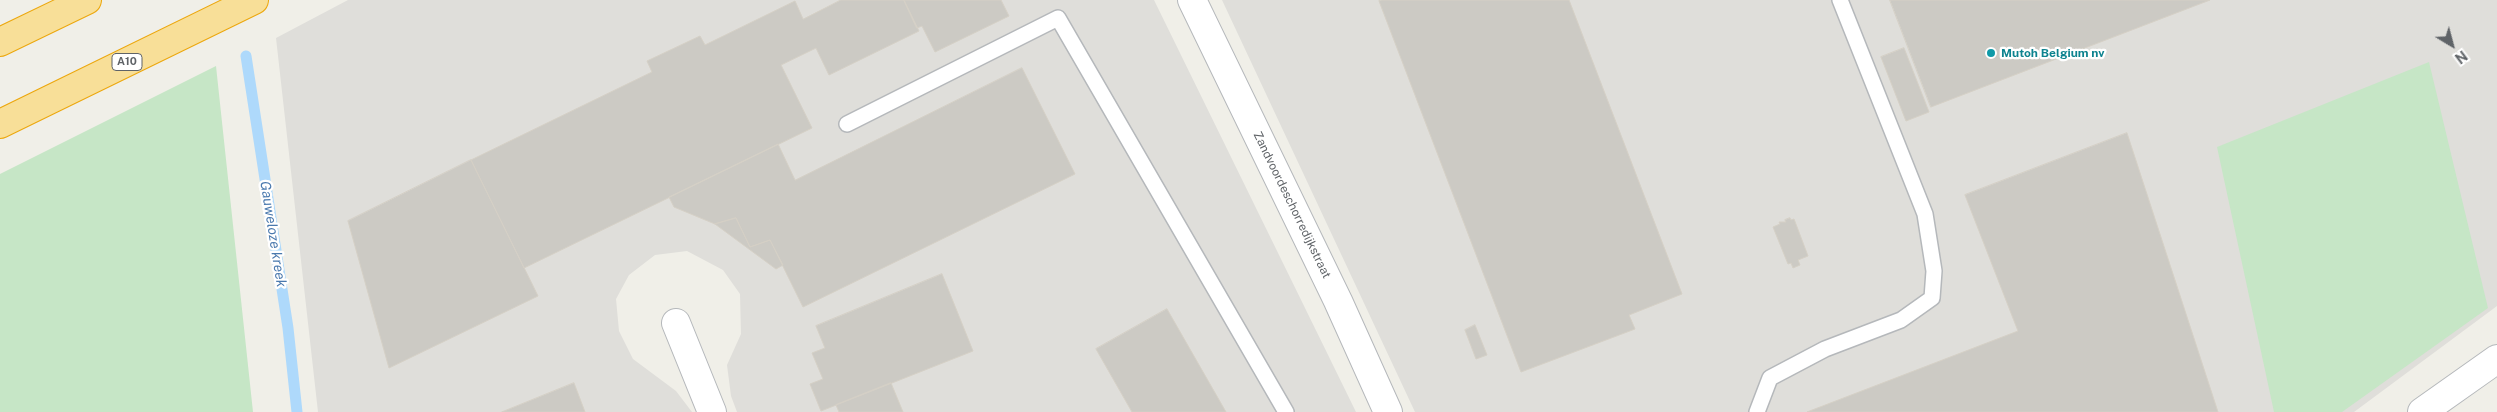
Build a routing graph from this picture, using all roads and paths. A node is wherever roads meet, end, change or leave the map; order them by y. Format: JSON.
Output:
{"nodes":[{"id":1,"x":87,"y":0,"type":"edge"},
{"id":2,"x":254,"y":0,"type":"edge"},
{"id":3,"x":1192,"y":0,"type":"edge"},
{"id":4,"x":1840,"y":0,"type":"edge"},
{"id":5,"x":0,"y":42,"type":"edge"},
{"id":6,"x":0,"y":124,"type":"edge"},
{"id":7,"x":847,"y":124,"type":"dead end"},
{"id":8,"x":676,"y":323,"type":"dead end"},
{"id":9,"x":2497,"y":359,"type":"edge"},
{"id":10,"x":712,"y":412,"type":"edge"},
{"id":11,"x":1286,"y":412,"type":"edge"},
{"id":12,"x":1388,"y":412,"type":"edge"},
{"id":13,"x":1757,"y":412,"type":"edge"},
{"id":14,"x":2422,"y":412,"type":"edge"}],
"edges":[{"from":1,"to":5,"type":"highway"},
{"from":2,"to":6,"type":"highway","number":"A10"},
{"from":3,"to":12,"type":"street","name":"Zandvoordeschorredijkstraat"},
{"from":4,"to":13,"type":"lane"},
{"from":7,"to":11,"type":"lane"},
{"from":8,"to":10,"type":"street"},
{"from":9,"to":14,"type":"street"}]}
